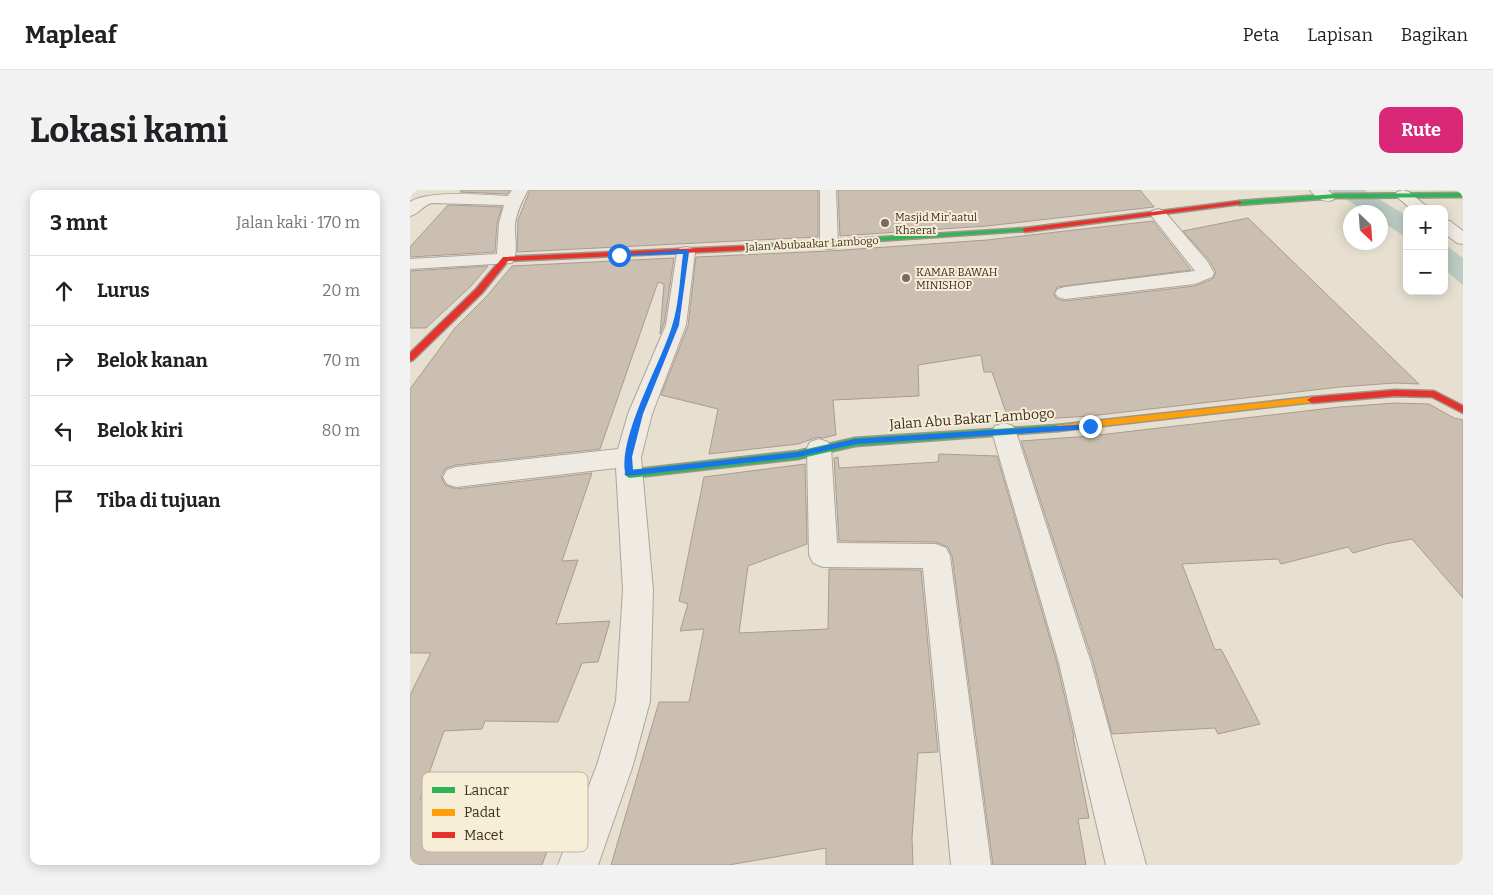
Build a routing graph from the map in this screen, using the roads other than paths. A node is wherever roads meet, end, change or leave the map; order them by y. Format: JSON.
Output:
{"nodes":[{"id":1,"x":828,"y":190,"type":"edge"},
{"id":2,"x":1327,"y":194,"type":"edge"},
{"id":3,"x":1380,"y":194,"type":"edge"},
{"id":4,"x":516,"y":195,"type":"edge"},
{"id":5,"x":1403,"y":195,"type":"junction"},
{"id":6,"x":1463,"y":195,"type":"edge"},
{"id":7,"x":1417,"y":205,"type":"edge"},
{"id":8,"x":410,"y":211,"type":"edge"},
{"id":9,"x":1158,"y":214,"type":"junction"},
{"id":10,"x":1448,"y":228,"type":"edge"},
{"id":11,"x":1463,"y":240,"type":"edge"},
{"id":12,"x":829,"y":244,"type":"junction"},
{"id":13,"x":686,"y":252,"type":"junction"},
{"id":14,"x":506,"y":259,"type":"junction"},
{"id":15,"x":410,"y":264,"type":"edge"},
{"id":16,"x":1065,"y":293,"type":"dead end"},
{"id":17,"x":410,"y":358,"type":"edge"},
{"id":18,"x":1463,"y":410,"type":"edge"},
{"id":19,"x":1004,"y":432,"type":"junction"},
{"id":20,"x":819,"y":448,"type":"junction"},
{"id":21,"x":629,"y":465,"type":"junction"},
{"id":22,"x":456,"y":477,"type":"dead end"},
{"id":23,"x":588,"y":838,"type":"edge"},
{"id":24,"x":583,"y":852,"type":"edge"},
{"id":25,"x":578,"y":865,"type":"edge"},
{"id":26,"x":971,"y":865,"type":"edge"},
{"id":27,"x":1126,"y":865,"type":"edge"}],
"edges":[{"from":1,"to":12,"type":"street"},
{"from":2,"to":3,"type":"street","name":"Jalan Abubaakar Lambogo"},
{"from":2,"to":9,"type":"street","name":"Jalan Abubaakar Lambogo"},
{"from":3,"to":5,"type":"street","name":"Jalan Abubaakar Lambogo"},
{"from":4,"to":8,"type":"street"},
{"from":4,"to":14,"type":"street"},
{"from":5,"to":6,"type":"street","name":"Jalan Abubaakar Lambogo"},
{"from":5,"to":7,"type":"street"},
{"from":9,"to":12,"type":"street","name":"Jalan Abubaakar Lambogo"},
{"from":9,"to":16,"type":"street"},
{"from":10,"to":11,"type":"street"},
{"from":12,"to":13,"type":"street","name":"Jalan Abubaakar Lambogo"},
{"from":13,"to":14,"type":"street","name":"Jalan Abubaakar Lambogo"},
{"from":13,"to":21,"type":"street"},
{"from":14,"to":15,"type":"street"},
{"from":14,"to":17,"type":"street"},
{"from":18,"to":19,"type":"street","name":"Jalan Abu Bakar Lambogo"},
{"from":19,"to":20,"type":"street","name":"Jalan Abu Bakar Lambogo"},
{"from":19,"to":27,"type":"street"},
{"from":20,"to":21,"type":"street","name":"Jalan Abu Bakar Lambogo"},
{"from":20,"to":26,"type":"street"},
{"from":21,"to":22,"type":"street"},
{"from":21,"to":23,"type":"street"},
{"from":24,"to":25,"type":"street"}]}
